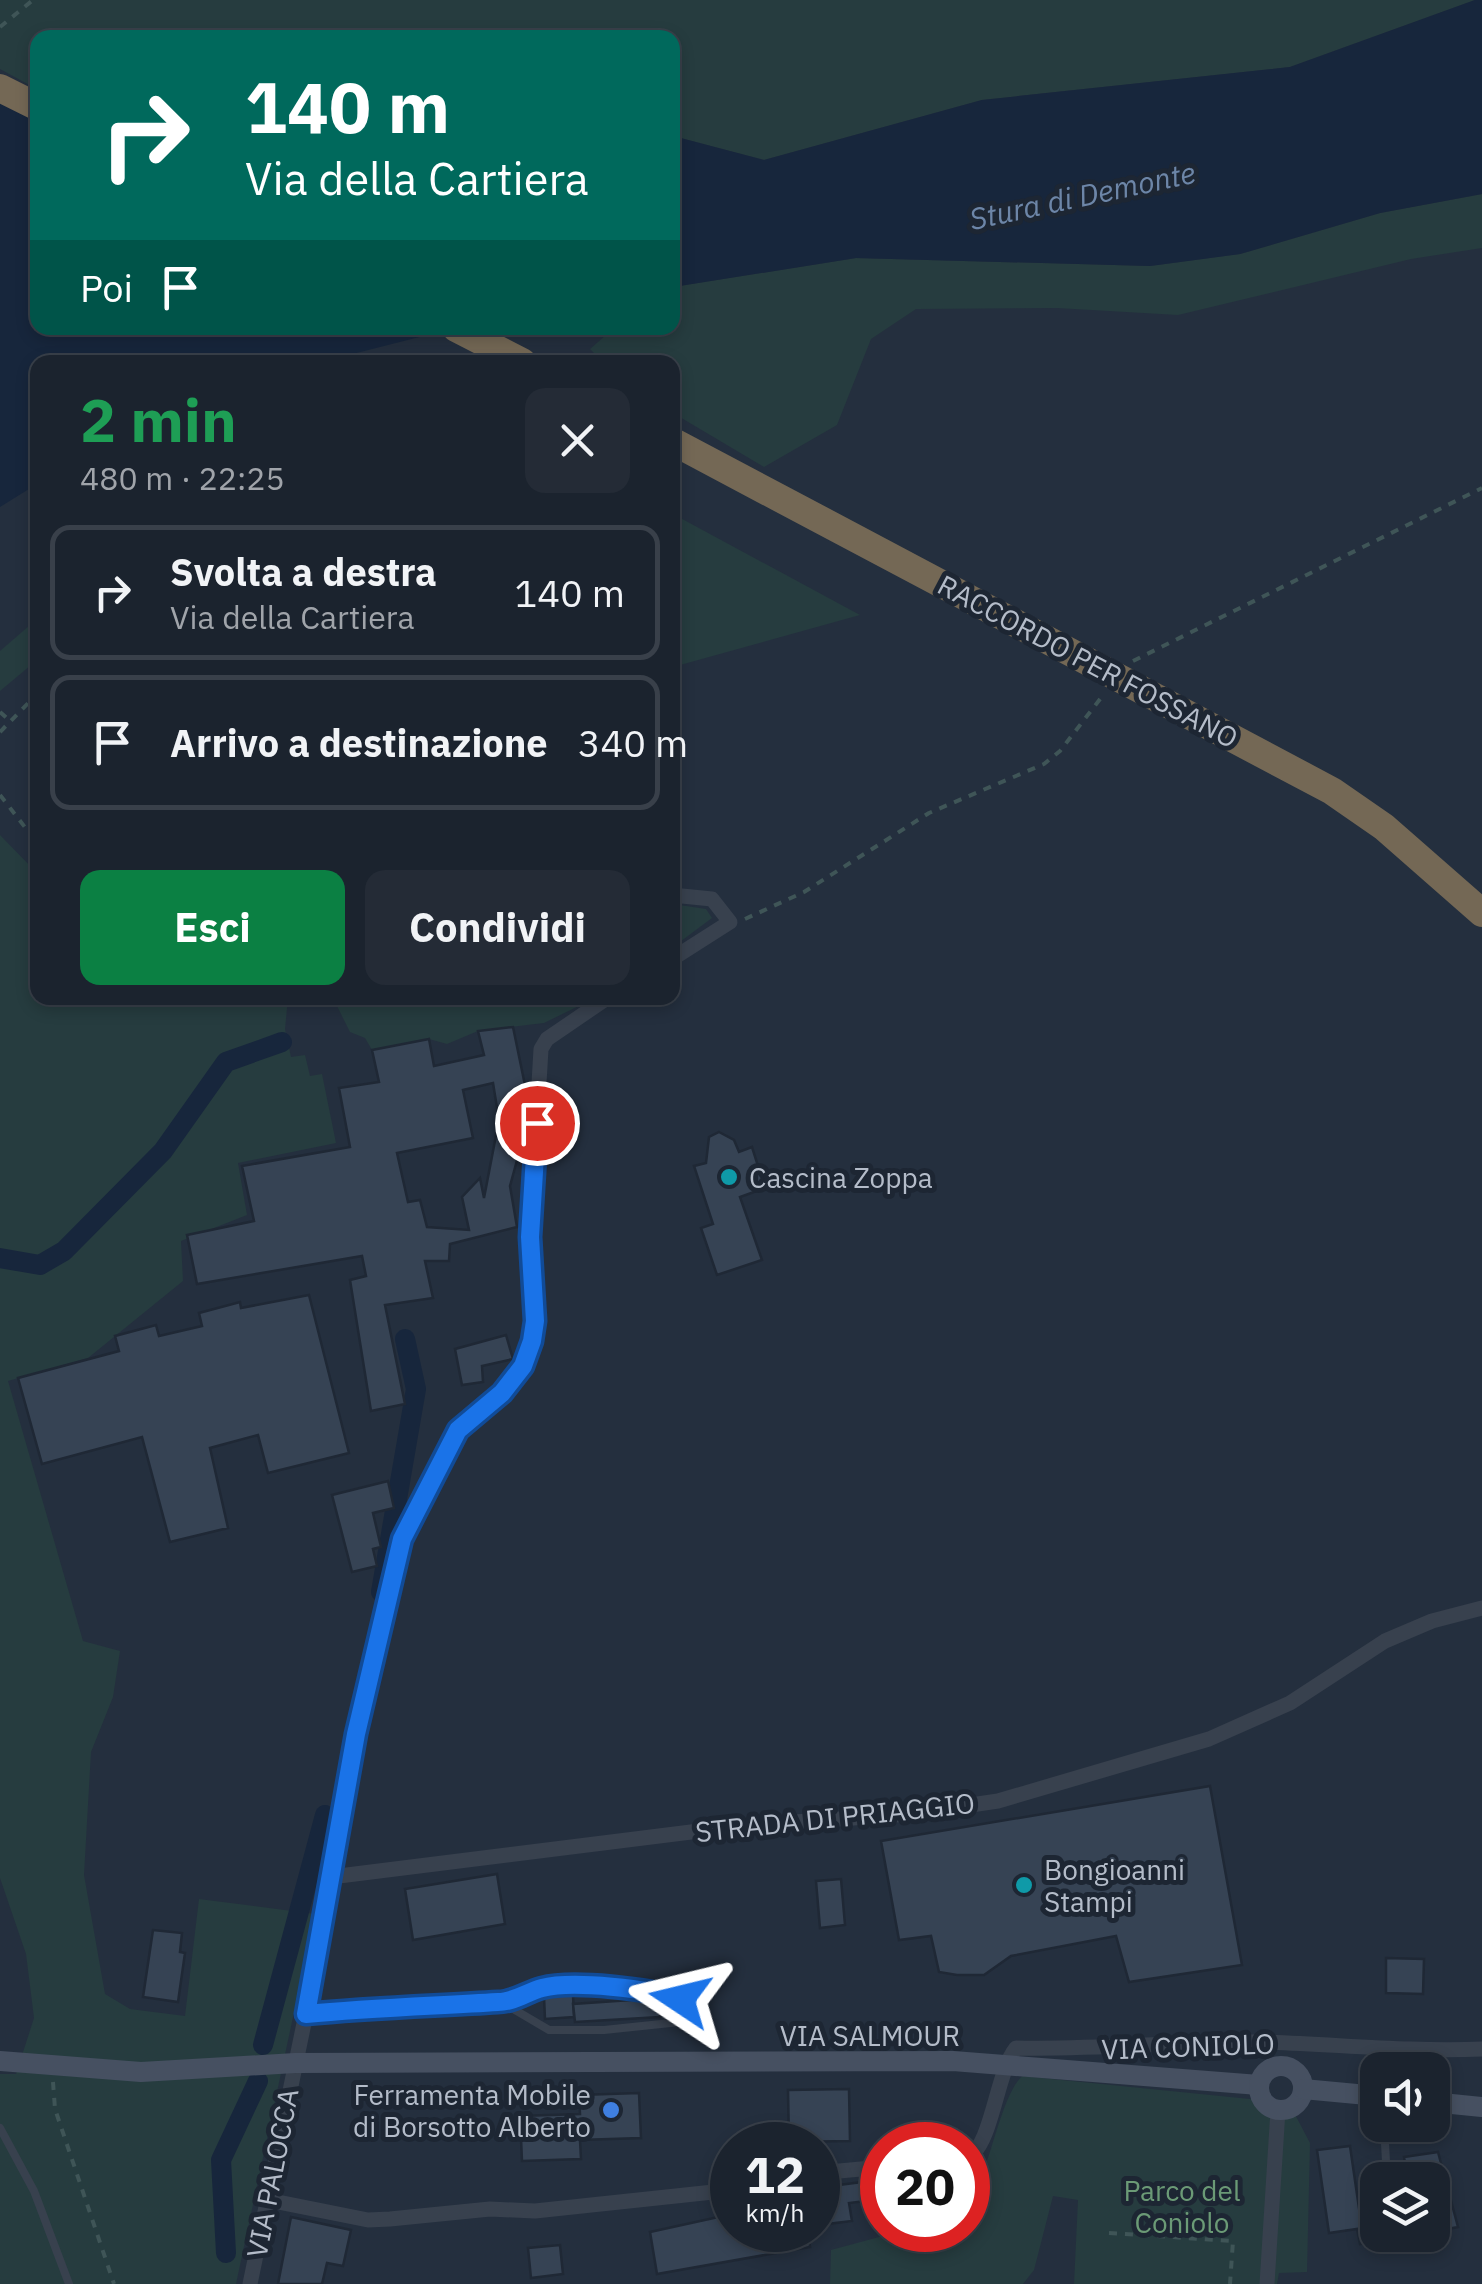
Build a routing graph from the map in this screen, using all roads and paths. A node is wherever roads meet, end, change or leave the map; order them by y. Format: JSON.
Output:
{"nodes":[{"id":1,"x":33,"y":0,"type":"edge"},
{"id":2,"x":0,"y":27,"type":"edge"},
{"id":3,"x":0,"y":88,"type":"edge"},
{"id":4,"x":30,"y":104,"type":"edge"},
{"id":5,"x":470,"y":335,"type":"edge"},
{"id":6,"x":508,"y":355,"type":"edge"},
{"id":7,"x":680,"y":446,"type":"edge"},
{"id":8,"x":1482,"y":488,"type":"edge"},
{"id":9,"x":1121,"y":674,"type":"dead end"},
{"id":10,"x":1110,"y":686,"type":"dead end"},
{"id":11,"x":30,"y":701,"type":"edge"},
{"id":12,"x":0,"y":712,"type":"edge"},
{"id":13,"x":10,"y":721,"type":"junction"},
{"id":14,"x":0,"y":732,"type":"edge"},
{"id":15,"x":0,"y":795,"type":"edge"},
{"id":16,"x":30,"y":834,"type":"edge"},
{"id":17,"x":680,"y":896,"type":"edge"},
{"id":18,"x":1482,"y":913,"type":"edge"},
{"id":19,"x":730,"y":922,"type":"junction"},
{"id":20,"x":680,"y":954,"type":"edge"},
{"id":21,"x":596,"y":1005,"type":"edge"},
{"id":22,"x":1482,"y":1608,"type":"edge"},
{"id":23,"x":331,"y":1876,"type":"junction"},
{"id":24,"x":504,"y":2002,"type":"junction"},
{"id":25,"x":306,"y":2014,"type":"junction"},
{"id":26,"x":1482,"y":2049,"type":"edge"},
{"id":27,"x":0,"y":2060,"type":"edge"},
{"id":28,"x":295,"y":2063,"type":"junction"},
{"id":29,"x":1004,"y":2063,"type":"junction"},
{"id":30,"x":51,"y":2067,"type":"junction"},
{"id":31,"x":1259,"y":2086,"type":"junction"},
{"id":32,"x":1303,"y":2089,"type":"junction"},
{"id":33,"x":1360,"y":2094,"type":"edge"},
{"id":34,"x":1450,"y":2104,"type":"edge"},
{"id":35,"x":1482,"y":2107,"type":"edge"},
{"id":36,"x":1278,"y":2110,"type":"junction"},
{"id":37,"x":987,"y":2122,"type":"edge"},
{"id":38,"x":0,"y":2128,"type":"edge"},
{"id":39,"x":710,"y":2192,"type":"edge"},
{"id":40,"x":268,"y":2200,"type":"junction"},
{"id":41,"x":1110,"y":2232,"type":"dead end"},
{"id":42,"x":69,"y":2284,"type":"edge"},
{"id":43,"x":114,"y":2284,"type":"edge"},
{"id":44,"x":250,"y":2284,"type":"edge"},
{"id":45,"x":1230,"y":2284,"type":"edge"},
{"id":46,"x":1266,"y":2284,"type":"edge"}],
"edges":[{"from":1,"to":2,"type":"path"},
{"from":3,"to":4,"type":"highway"},
{"from":5,"to":6,"type":"highway"},
{"from":7,"to":18,"type":"highway","name":"RACCORDO PER FOSSANO"},
{"from":8,"to":9,"type":"path"},
{"from":10,"to":19,"type":"path"},
{"from":11,"to":13,"type":"path"},
{"from":12,"to":13,"type":"path"},
{"from":13,"to":14,"type":"path"},
{"from":15,"to":16,"type":"path"},
{"from":17,"to":19,"type":"street"},
{"from":19,"to":20,"type":"street"},
{"from":21,"to":23,"type":"street","name":"VIA PALOCCA"},
{"from":22,"to":23,"type":"street","name":"STRADA DI PRIAGGIO"},
{"from":23,"to":25,"type":"street","name":"VIA PALOCCA"},
{"from":24,"to":24,"type":"lane"},
{"from":24,"to":25,"type":"lane"},
{"from":25,"to":28,"type":"street","name":"VIA PALOCCA"},
{"from":26,"to":29,"type":"street","name":"VIA CONIOLO"},
{"from":27,"to":30,"type":"main road","name":"VIA SALMOUR"},
{"from":28,"to":29,"type":"main road","name":"VIA SALMOUR"},
{"from":28,"to":30,"type":"main road","name":"VIA SALMOUR"},
{"from":28,"to":40,"type":"street","name":"VIA PALOCCA"},
{"from":29,"to":31,"type":"main road","name":"VIA SALMOUR"},
{"from":29,"to":37,"type":"street"},
{"from":30,"to":43,"type":"path"},
{"from":31,"to":32,"type":"main road","name":"VIA SALMOUR"},
{"from":31,"to":36,"type":"main road"},
{"from":32,"to":33,"type":"main road","name":"VIA SALMOUR"},
{"from":32,"to":36,"type":"main road"},
{"from":34,"to":35,"type":"main road"},
{"from":36,"to":46,"type":"street"},
{"from":38,"to":42,"type":"lane"},
{"from":39,"to":40,"type":"street"},
{"from":40,"to":44,"type":"street","name":"VIA PALOCCA"},
{"from":41,"to":45,"type":"path"}]}
